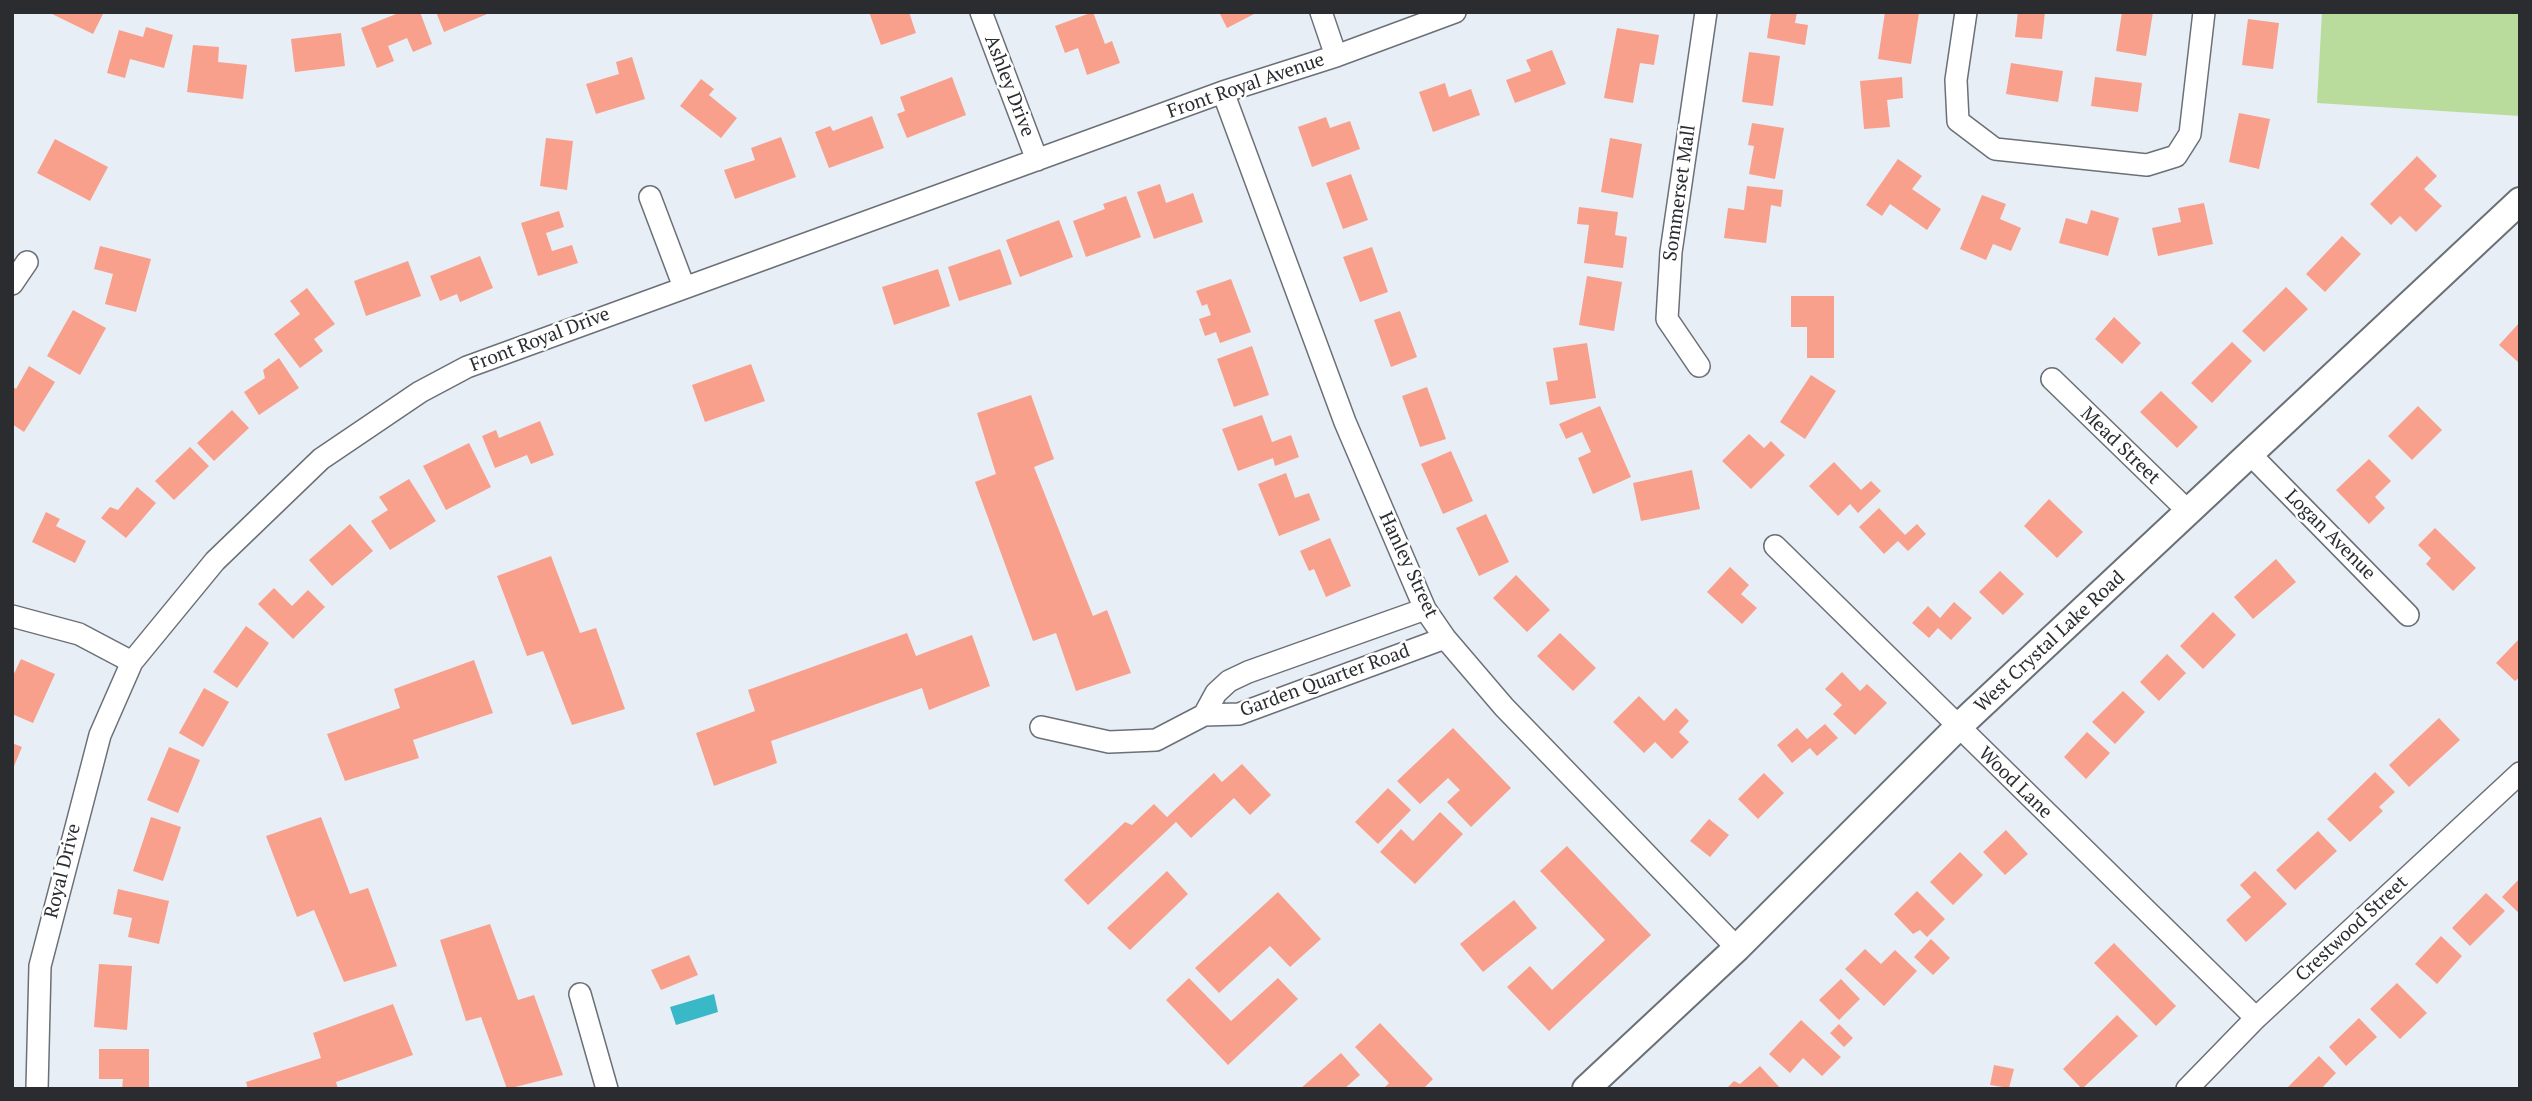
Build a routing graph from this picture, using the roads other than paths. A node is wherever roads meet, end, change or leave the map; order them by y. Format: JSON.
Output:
{"nodes":[{"id":1,"x":981,"y":12,"type":"edge"},
{"id":2,"x":1321,"y":12,"type":"edge"},
{"id":3,"x":1455,"y":12,"type":"edge"},
{"id":4,"x":1706,"y":12,"type":"edge"},
{"id":5,"x":1966,"y":12,"type":"edge"},
{"id":6,"x":2204,"y":12,"type":"edge"},
{"id":7,"x":1336,"y":56,"type":"junction"},
{"id":8,"x":1223,"y":92,"type":"junction"},
{"id":9,"x":1037,"y":160,"type":"junction"},
{"id":10,"x":650,"y":197,"type":"dead end"},
{"id":11,"x":2520,"y":201,"type":"edge"},
{"id":12,"x":27,"y":262,"type":"dead end"},
{"id":13,"x":12,"y":284,"type":"edge"},
{"id":14,"x":684,"y":287,"type":"junction"},
{"id":15,"x":1699,"y":366,"type":"dead end"},
{"id":16,"x":2052,"y":379,"type":"dead end"},
{"id":17,"x":2251,"y":455,"type":"junction"},
{"id":18,"x":2189,"y":512,"type":"junction"},
{"id":19,"x":1776,"y":546,"type":"dead end"},
{"id":20,"x":1425,"y":609,"type":"junction"},
{"id":21,"x":2408,"y":615,"type":"dead end"},
{"id":22,"x":12,"y":616,"type":"edge"},
{"id":23,"x":1445,"y":638,"type":"junction"},
{"id":24,"x":132,"y":662,"type":"junction"},
{"id":25,"x":1204,"y":715,"type":"junction"},
{"id":26,"x":1041,"y":727,"type":"dead end"},
{"id":27,"x":1958,"y":727,"type":"junction"},
{"id":28,"x":2520,"y":773,"type":"edge"},
{"id":29,"x":1737,"y":947,"type":"junction"},
{"id":30,"x":580,"y":995,"type":"dead end"},
{"id":31,"x":2256,"y":1018,"type":"junction"},
{"id":32,"x":37,"y":1089,"type":"edge"},
{"id":33,"x":607,"y":1089,"type":"edge"},
{"id":34,"x":1586,"y":1089,"type":"edge"},
{"id":35,"x":2187,"y":1089,"type":"edge"}],
"edges":[{"from":1,"to":9,"type":"street","name":"Ashley Drive"},
{"from":2,"to":7,"type":"street"},
{"from":3,"to":7,"type":"street","name":"Front Royal Avenue"},
{"from":4,"to":15,"type":"street","name":"Sommerset Mall"},
{"from":5,"to":6,"type":"street"},
{"from":7,"to":8,"type":"street","name":"Front Royal Avenue"},
{"from":8,"to":9,"type":"street","name":"Front Royal Avenue"},
{"from":8,"to":20,"type":"street","name":"Hanley Street"},
{"from":9,"to":14,"type":"street","name":"Front Royal Drive"},
{"from":10,"to":14,"type":"street"},
{"from":11,"to":17,"type":"street","name":"West Crystal Lake Road"},
{"from":12,"to":13,"type":"street"},
{"from":14,"to":24,"type":"street","name":"Front Royal Drive"},
{"from":16,"to":18,"type":"street","name":"Mead Street"},
{"from":17,"to":18,"type":"street","name":"West Crystal Lake Road"},
{"from":17,"to":21,"type":"street","name":"Logan Avenue"},
{"from":18,"to":27,"type":"street","name":"West Crystal Lake Road"},
{"from":19,"to":27,"type":"street","name":"Wood Lane"},
{"from":20,"to":23,"type":"street","name":"Hanley Street"},
{"from":20,"to":25,"type":"street","name":"Garden Quarter Road"},
{"from":22,"to":24,"type":"street"},
{"from":23,"to":25,"type":"street","name":"Garden Quarter Road"},
{"from":23,"to":29,"type":"street","name":"Hanley Street"},
{"from":24,"to":32,"type":"street","name":"Royal Drive"},
{"from":25,"to":26,"type":"street","name":"Garden Quarter Road"},
{"from":27,"to":29,"type":"street","name":"West Crystal Lake Road"},
{"from":27,"to":31,"type":"street","name":"Wood Lane"},
{"from":28,"to":31,"type":"street","name":"Crestwood Street"},
{"from":29,"to":34,"type":"street","name":"West Crystal Lake Road"},
{"from":30,"to":33,"type":"street"},
{"from":31,"to":35,"type":"street","name":"Crestwood Street"}]}
